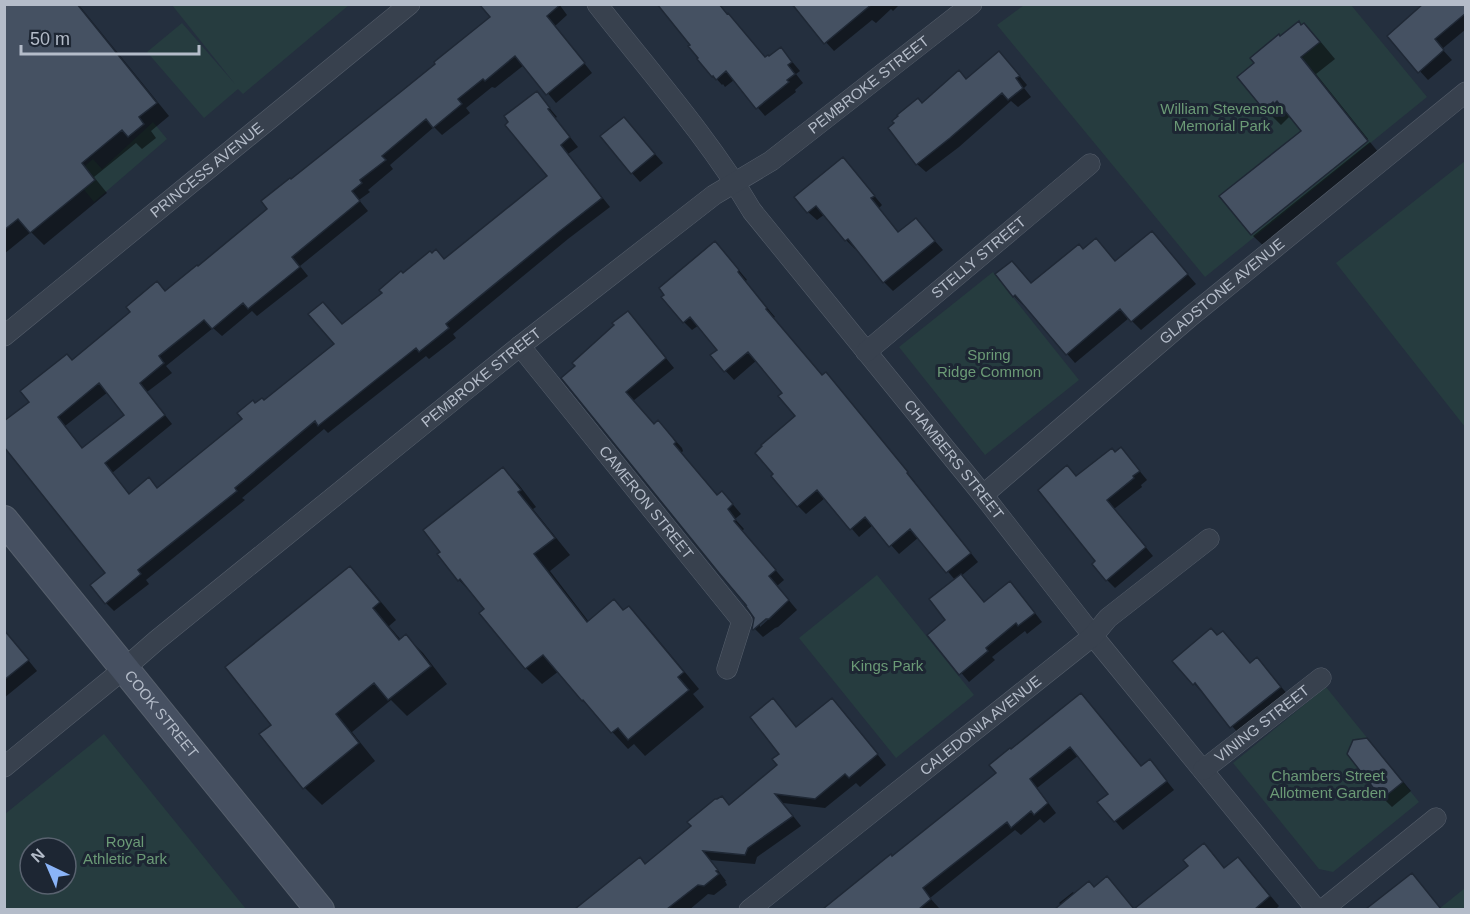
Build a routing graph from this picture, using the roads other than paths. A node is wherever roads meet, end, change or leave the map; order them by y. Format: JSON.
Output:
{"nodes":[{"id":1,"x":410,"y":4,"type":"edge"},
{"id":2,"x":597,"y":4,"type":"edge"},
{"id":3,"x":972,"y":4,"type":"edge"},
{"id":4,"x":1466,"y":92,"type":"edge"},
{"id":5,"x":1090,"y":164,"type":"dead end"},
{"id":6,"x":735,"y":183,"type":"junction"},
{"id":7,"x":4,"y":336,"type":"edge"},
{"id":8,"x":520,"y":346,"type":"junction"},
{"id":9,"x":867,"y":352,"type":"junction"},
{"id":10,"x":982,"y":495,"type":"junction"},
{"id":11,"x":4,"y":520,"type":"edge"},
{"id":12,"x":1209,"y":539,"type":"dead end"},
{"id":13,"x":1093,"y":636,"type":"junction"},
{"id":14,"x":125,"y":668,"type":"junction"},
{"id":15,"x":727,"y":669,"type":"dead end"},
{"id":16,"x":1321,"y":678,"type":"dead end"},
{"id":17,"x":4,"y":767,"type":"edge"},
{"id":18,"x":1203,"y":770,"type":"junction"},
{"id":19,"x":1436,"y":818,"type":"dead end"},
{"id":20,"x":320,"y":909,"type":"edge"},
{"id":21,"x":749,"y":909,"type":"edge"},
{"id":22,"x":1317,"y":909,"type":"edge"},
{"id":23,"x":1322,"y":909,"type":"edge"}],
"edges":[{"from":1,"to":7,"type":"street","name":"PRINCESS AVENUE"},
{"from":2,"to":6,"type":"street","name":"CHAMBERS STREET"},
{"from":3,"to":6,"type":"street","name":"PEMBROKE STREET"},
{"from":4,"to":10,"type":"street","name":"GLADSTONE AVENUE"},
{"from":5,"to":9,"type":"street","name":"STELLY STREET"},
{"from":6,"to":8,"type":"street","name":"PEMBROKE STREET"},
{"from":6,"to":9,"type":"street","name":"CHAMBERS STREET"},
{"from":8,"to":14,"type":"street","name":"PEMBROKE STREET"},
{"from":8,"to":15,"type":"street","name":"CAMERON STREET"},
{"from":9,"to":10,"type":"street","name":"CHAMBERS STREET"},
{"from":10,"to":13,"type":"street","name":"CHAMBERS STREET"},
{"from":11,"to":14,"type":"main road","name":"COOK STREET"},
{"from":12,"to":13,"type":"street","name":"CALEDONIA AVENUE"},
{"from":13,"to":18,"type":"street","name":"CHAMBERS STREET"},
{"from":13,"to":21,"type":"street","name":"CALEDONIA AVENUE"},
{"from":14,"to":17,"type":"street","name":"PEMBROKE STREET"},
{"from":14,"to":20,"type":"main road","name":"COOK STREET"},
{"from":16,"to":18,"type":"street","name":"VINING STREET"},
{"from":18,"to":22,"type":"street","name":"CHAMBERS STREET"},
{"from":19,"to":23,"type":"street"}]}
